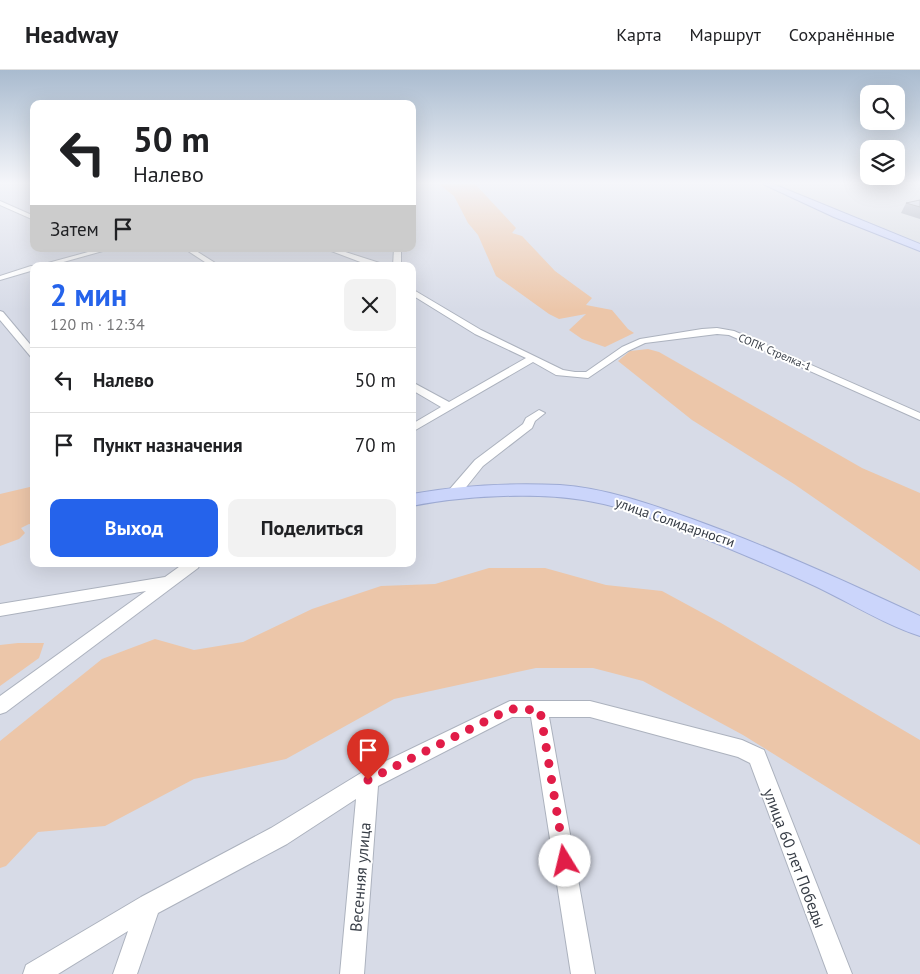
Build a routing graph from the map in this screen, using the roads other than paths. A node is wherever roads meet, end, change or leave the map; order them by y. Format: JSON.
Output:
{"nodes":[{"id":1,"x":865,"y":226,"type":"edge"},
{"id":2,"x":920,"y":248,"type":"edge"},
{"id":3,"x":76,"y":252,"type":"edge"},
{"id":4,"x":98,"y":252,"type":"edge"},
{"id":5,"x":194,"y":252,"type":"edge"},
{"id":6,"x":338,"y":252,"type":"edge"},
{"id":7,"x":83,"y":258,"type":"junction"},
{"id":8,"x":62,"y":262,"type":"edge"},
{"id":9,"x":210,"y":262,"type":"edge"},
{"id":10,"x":367,"y":262,"type":"edge"},
{"id":11,"x":30,"y":269,"type":"edge"},
{"id":12,"x":0,"y":278,"type":"edge"},
{"id":13,"x":416,"y":293,"type":"edge"},
{"id":14,"x":0,"y":314,"type":"edge"},
{"id":15,"x":30,"y":350,"type":"edge"},
{"id":16,"x":533,"y":358,"type":"junction"},
{"id":17,"x":416,"y":387,"type":"edge"},
{"id":18,"x":449,"y":407,"type":"junction"},
{"id":19,"x":539,"y":412,"type":"dead end"},
{"id":20,"x":920,"y":417,"type":"edge"},
{"id":21,"x":416,"y":427,"type":"edge"},
{"id":22,"x":454,"y":493,"type":"junction"},
{"id":23,"x":416,"y":499,"type":"edge"},
{"id":24,"x":188,"y":567,"type":"edge"},
{"id":25,"x":166,"y":582,"type":"junction"},
{"id":26,"x":0,"y":610,"type":"edge"},
{"id":27,"x":920,"y":627,"type":"edge"},
{"id":28,"x":0,"y":706,"type":"edge"},
{"id":29,"x":540,"y":710,"type":"junction"},
{"id":30,"x":368,"y":780,"type":"junction"},
{"id":31,"x":149,"y":905,"type":"junction"},
{"id":32,"x":35,"y":974,"type":"edge"},
{"id":33,"x":125,"y":974,"type":"edge"},
{"id":34,"x":352,"y":974,"type":"edge"},
{"id":35,"x":583,"y":974,"type":"edge"},
{"id":36,"x":840,"y":974,"type":"edge"}],
"edges":[{"from":1,"to":2,"type":"street"},
{"from":3,"to":7,"type":"street"},
{"from":4,"to":7,"type":"street"},
{"from":5,"to":9,"type":"street"},
{"from":6,"to":10,"type":"street"},
{"from":7,"to":8,"type":"street"},
{"from":11,"to":12,"type":"street"},
{"from":13,"to":16,"type":"street","name":"СОПК Стрелка-1"},
{"from":14,"to":15,"type":"street"},
{"from":16,"to":18,"type":"street"},
{"from":16,"to":20,"type":"street","name":"СОПК Стрелка-1"},
{"from":17,"to":18,"type":"street"},
{"from":18,"to":21,"type":"street"},
{"from":19,"to":22,"type":"street"},
{"from":22,"to":23,"type":"street","name":"улица Солидарности"},
{"from":22,"to":27,"type":"street","name":"улица Солидарности"},
{"from":24,"to":25,"type":"street"},
{"from":25,"to":26,"type":"street"},
{"from":25,"to":28,"type":"street"},
{"from":29,"to":30,"type":"street"},
{"from":29,"to":35,"type":"street"},
{"from":29,"to":36,"type":"street","name":"улица 60 лет Победы"},
{"from":30,"to":31,"type":"street"},
{"from":30,"to":34,"type":"street","name":"Весенняя улица"},
{"from":31,"to":32,"type":"street"},
{"from":31,"to":33,"type":"street"}]}
